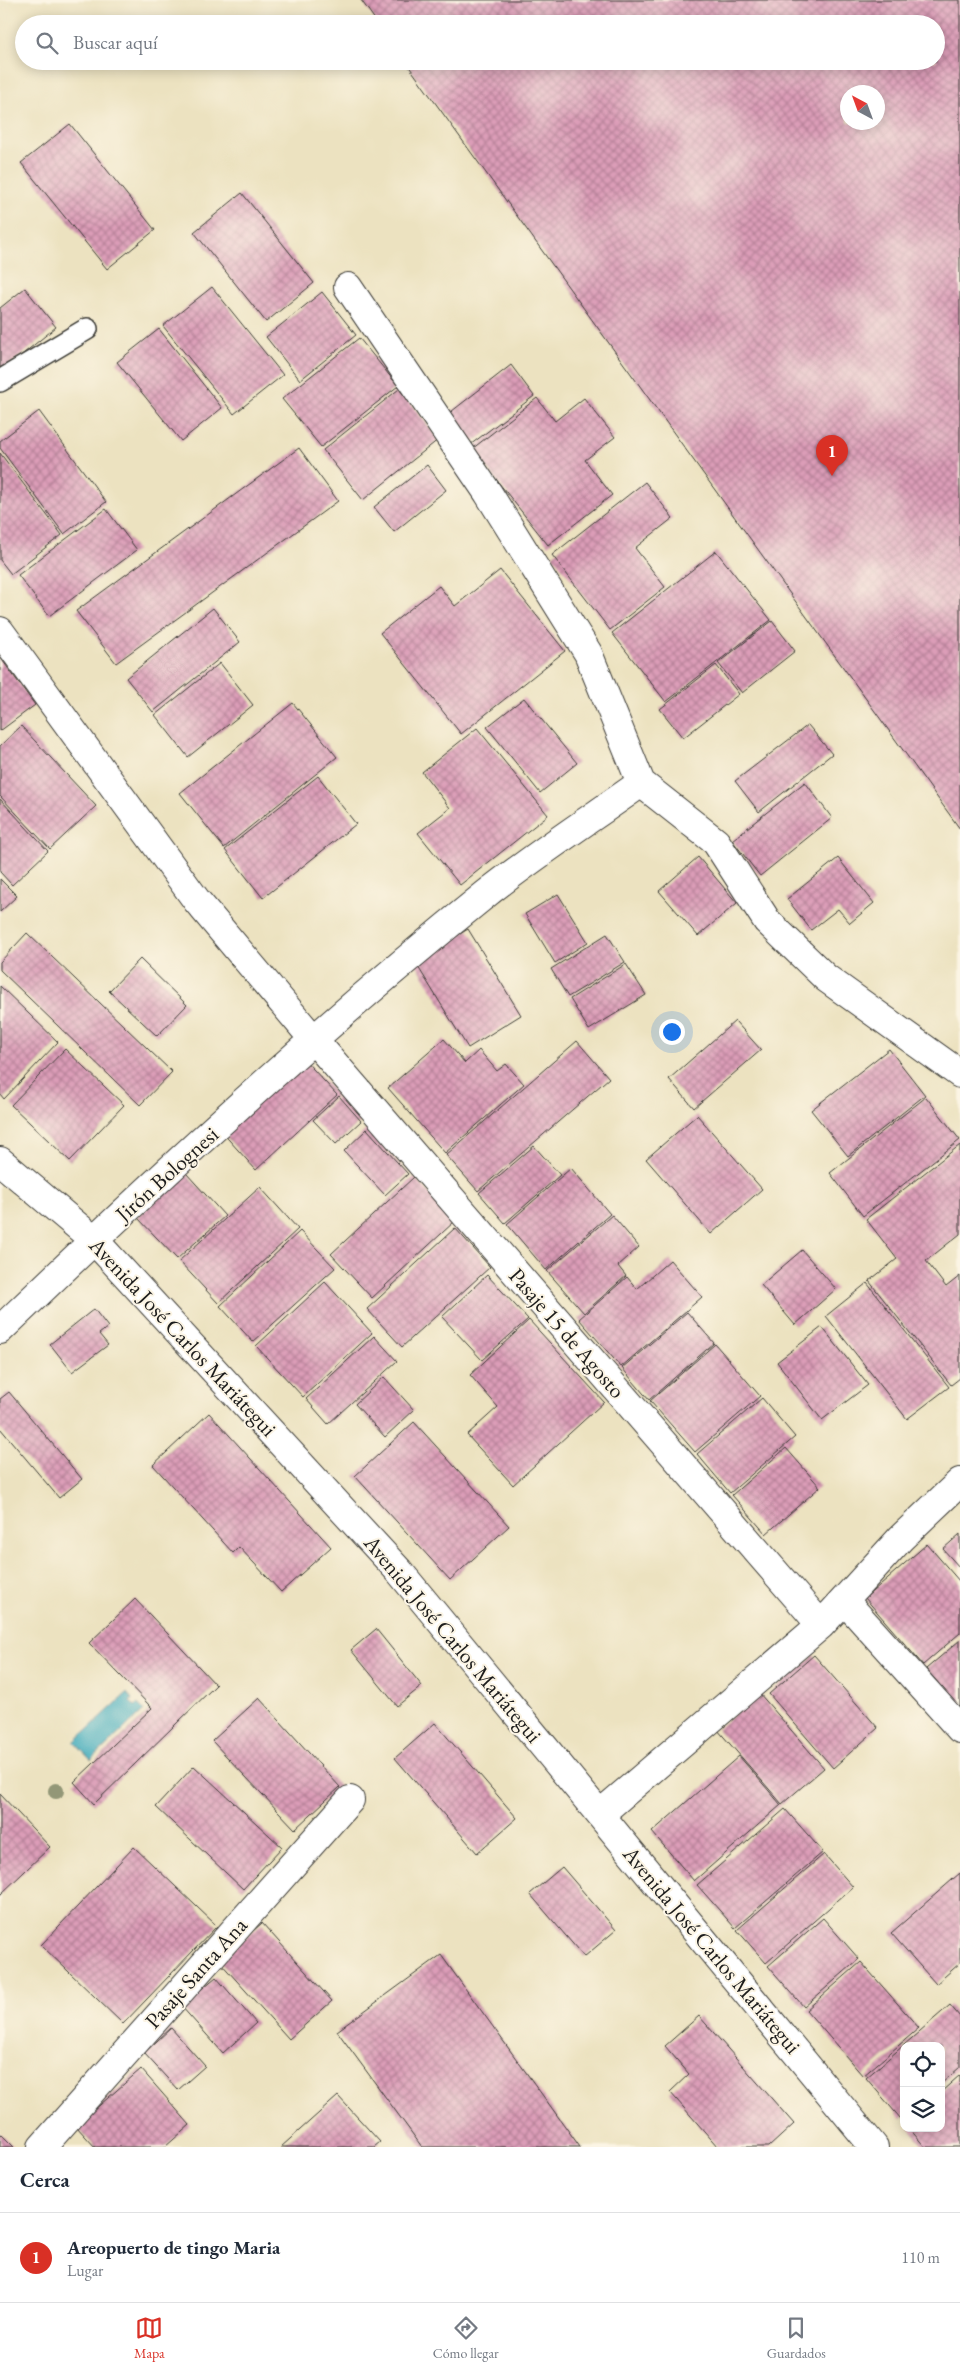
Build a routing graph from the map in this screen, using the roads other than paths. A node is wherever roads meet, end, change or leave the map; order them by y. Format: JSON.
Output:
{"nodes":[{"id":1,"x":348,"y":287,"type":"dead end"},
{"id":2,"x":87,"y":329,"type":"dead end"},
{"id":3,"x":0,"y":381,"type":"edge"},
{"id":4,"x":0,"y":631,"type":"edge"},
{"id":5,"x":641,"y":783,"type":"junction"},
{"id":6,"x":314,"y":1040,"type":"junction"},
{"id":7,"x":960,"y":1074,"type":"edge"},
{"id":8,"x":0,"y":1161,"type":"edge"},
{"id":9,"x":94,"y":1240,"type":"junction"},
{"id":10,"x":0,"y":1330,"type":"edge"},
{"id":11,"x":960,"y":1482,"type":"edge"},
{"id":12,"x":844,"y":1600,"type":"junction"},
{"id":13,"x":821,"y":1625,"type":"junction"},
{"id":14,"x":960,"y":1729,"type":"edge"},
{"id":15,"x":350,"y":1800,"type":"dead end"},
{"id":16,"x":600,"y":1814,"type":"junction"},
{"id":17,"x":42,"y":2147,"type":"edge"},
{"id":18,"x":874,"y":2147,"type":"edge"}],
"edges":[{"from":1,"to":5,"type":"street"},
{"from":2,"to":3,"type":"lane"},
{"from":4,"to":6,"type":"street","name":"Pasaje 15 de Agosto"},
{"from":5,"to":6,"type":"street","name":"Jirón Bolognesi"},
{"from":5,"to":7,"type":"street"},
{"from":6,"to":9,"type":"street","name":"Jirón Bolognesi"},
{"from":6,"to":13,"type":"street","name":"Pasaje 15 de Agosto"},
{"from":8,"to":9,"type":"street","name":"Avenida José Carlos Mariátegui"},
{"from":9,"to":10,"type":"street","name":"Jirón Bolognesi"},
{"from":9,"to":16,"type":"street","name":"Avenida José Carlos Mariátegui"},
{"from":11,"to":12,"type":"street"},
{"from":12,"to":13,"type":"street"},
{"from":12,"to":14,"type":"street"},
{"from":13,"to":16,"type":"street"},
{"from":15,"to":17,"type":"street","name":"Pasaje Santa Ana"},
{"from":16,"to":18,"type":"street","name":"Avenida José Carlos Mariátegui"}]}
